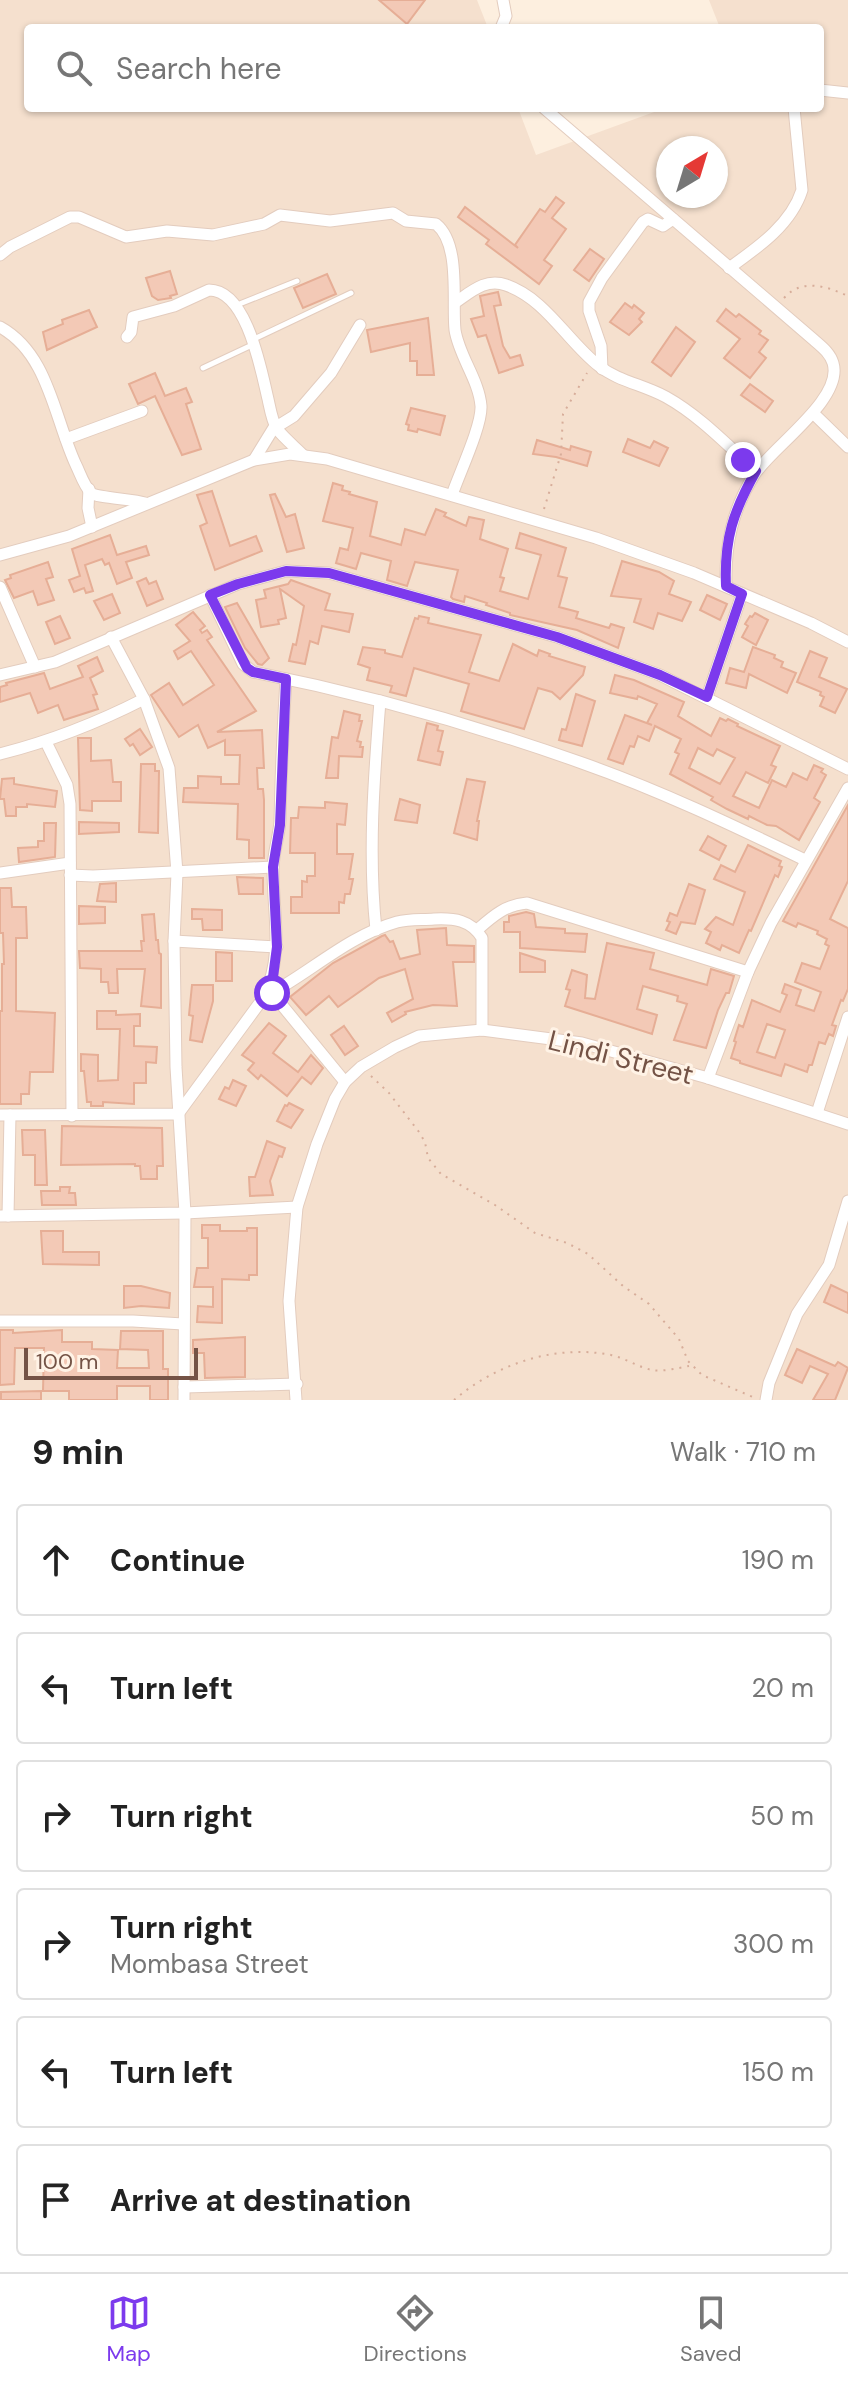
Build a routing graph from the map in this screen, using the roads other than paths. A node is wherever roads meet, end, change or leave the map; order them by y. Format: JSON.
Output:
{"nodes":[{"id":1,"x":503,"y":0,"type":"edge"},
{"id":2,"x":503,"y":24,"type":"edge"},
{"id":3,"x":824,"y":90,"type":"edge"},
{"id":4,"x":848,"y":93,"type":"edge"},
{"id":5,"x":549,"y":112,"type":"edge"},
{"id":6,"x":794,"y":112,"type":"edge"},
{"id":7,"x":673,"y":219,"type":"junction"},
{"id":8,"x":0,"y":255,"type":"edge"},
{"id":9,"x":729,"y":268,"type":"junction"},
{"id":10,"x":297,"y":281,"type":"dead end"},
{"id":11,"x":351,"y":293,"type":"dead end"},
{"id":12,"x":456,"y":302,"type":"junction"},
{"id":13,"x":237,"y":305,"type":"junction"},
{"id":14,"x":360,"y":325,"type":"dead end"},
{"id":15,"x":0,"y":327,"type":"edge"},
{"id":16,"x":127,"y":337,"type":"dead end"},
{"id":17,"x":252,"y":343,"type":"junction"},
{"id":18,"x":598,"y":365,"type":"junction"},
{"id":19,"x":203,"y":368,"type":"dead end"},
{"id":20,"x":142,"y":411,"type":"dead end"},
{"id":21,"x":813,"y":413,"type":"junction"},
{"id":22,"x":275,"y":427,"type":"junction"},
{"id":23,"x":66,"y":439,"type":"junction"},
{"id":24,"x":848,"y":447,"type":"edge"},
{"id":25,"x":303,"y":455,"type":"junction"},
{"id":26,"x":254,"y":460,"type":"junction"},
{"id":27,"x":756,"y":471,"type":"junction"},
{"id":28,"x":89,"y":489,"type":"junction"},
{"id":29,"x":452,"y":495,"type":"junction"},
{"id":30,"x":145,"y":503,"type":"junction"},
{"id":31,"x":92,"y":527,"type":"junction"},
{"id":32,"x":0,"y":555,"type":"edge"},
{"id":33,"x":726,"y":586,"type":"junction"},
{"id":34,"x":0,"y":587,"type":"edge"},
{"id":35,"x":742,"y":594,"type":"junction"},
{"id":36,"x":210,"y":595,"type":"junction"},
{"id":37,"x":111,"y":637,"type":"junction"},
{"id":38,"x":848,"y":642,"type":"edge"},
{"id":39,"x":35,"y":667,"type":"junction"},
{"id":40,"x":0,"y":675,"type":"edge"},
{"id":41,"x":286,"y":679,"type":"junction"},
{"id":42,"x":707,"y":697,"type":"junction"},
{"id":43,"x":144,"y":699,"type":"junction"},
{"id":44,"x":380,"y":701,"type":"junction"},
{"id":45,"x":46,"y":742,"type":"junction"},
{"id":46,"x":0,"y":754,"type":"edge"},
{"id":47,"x":848,"y":769,"type":"edge"},
{"id":48,"x":848,"y":788,"type":"edge"},
{"id":49,"x":805,"y":860,"type":"junction"},
{"id":50,"x":273,"y":867,"type":"junction"},
{"id":51,"x":70,"y":869,"type":"junction"},
{"id":52,"x":0,"y":873,"type":"edge"},
{"id":53,"x":177,"y":873,"type":"junction"},
{"id":54,"x":376,"y":930,"type":"junction"},
{"id":55,"x":477,"y":930,"type":"junction"},
{"id":56,"x":174,"y":941,"type":"junction"},
{"id":57,"x":277,"y":947,"type":"junction"},
{"id":58,"x":748,"y":972,"type":"junction"},
{"id":59,"x":268,"y":995,"type":"junction"},
{"id":60,"x":848,"y":1017,"type":"edge"},
{"id":61,"x":482,"y":1030,"type":"junction"},
{"id":62,"x":708,"y":1078,"type":"junction"},
{"id":63,"x":345,"y":1082,"type":"junction"},
{"id":64,"x":817,"y":1113,"type":"junction"},
{"id":65,"x":178,"y":1114,"type":"junction"},
{"id":66,"x":5,"y":1115,"type":"edge"},
{"id":67,"x":72,"y":1116,"type":"junction"},
{"id":68,"x":848,"y":1124,"type":"edge"},
{"id":69,"x":848,"y":1201,"type":"edge"},
{"id":70,"x":297,"y":1207,"type":"junction"},
{"id":71,"x":185,"y":1213,"type":"junction"},
{"id":72,"x":4,"y":1216,"type":"edge"},
{"id":73,"x":0,"y":1321,"type":"edge"},
{"id":74,"x":183,"y":1324,"type":"junction"},
{"id":75,"x":297,"y":1384,"type":"junction"},
{"id":76,"x":184,"y":1387,"type":"junction"},
{"id":77,"x":184,"y":1400,"type":"edge"},
{"id":78,"x":296,"y":1400,"type":"edge"},
{"id":79,"x":766,"y":1400,"type":"edge"}],
"edges":[{"from":1,"to":2,"type":"street"},
{"from":3,"to":4,"type":"street"},
{"from":5,"to":7,"type":"street"},
{"from":6,"to":9,"type":"street"},
{"from":7,"to":9,"type":"street"},
{"from":7,"to":18,"type":"street"},
{"from":8,"to":12,"type":"street"},
{"from":9,"to":21,"type":"street"},
{"from":10,"to":13,"type":"lane"},
{"from":11,"to":17,"type":"lane"},
{"from":12,"to":18,"type":"street"},
{"from":12,"to":29,"type":"street"},
{"from":13,"to":16,"type":"street"},
{"from":13,"to":17,"type":"street"},
{"from":14,"to":22,"type":"street"},
{"from":15,"to":23,"type":"street"},
{"from":17,"to":19,"type":"lane"},
{"from":17,"to":22,"type":"street"},
{"from":18,"to":27,"type":"street"},
{"from":20,"to":23,"type":"street"},
{"from":21,"to":24,"type":"street"},
{"from":21,"to":27,"type":"street"},
{"from":22,"to":25,"type":"street"},
{"from":22,"to":26,"type":"street"},
{"from":23,"to":28,"type":"street"},
{"from":25,"to":26,"type":"street"},
{"from":25,"to":29,"type":"street"},
{"from":26,"to":30,"type":"street"},
{"from":27,"to":33,"type":"street"},
{"from":28,"to":30,"type":"street"},
{"from":28,"to":31,"type":"street"},
{"from":29,"to":33,"type":"street"},
{"from":30,"to":31,"type":"street"},
{"from":31,"to":32,"type":"street"},
{"from":33,"to":35,"type":"street"},
{"from":34,"to":39,"type":"street"},
{"from":35,"to":38,"type":"street"},
{"from":35,"to":42,"type":"street"},
{"from":36,"to":37,"type":"street"},
{"from":36,"to":41,"type":"street"},
{"from":36,"to":42,"type":"street"},
{"from":37,"to":39,"type":"street"},
{"from":37,"to":43,"type":"street"},
{"from":39,"to":40,"type":"street"},
{"from":41,"to":44,"type":"street"},
{"from":41,"to":50,"type":"street"},
{"from":42,"to":47,"type":"street"},
{"from":43,"to":45,"type":"street"},
{"from":43,"to":53,"type":"street"},
{"from":44,"to":49,"type":"street"},
{"from":44,"to":54,"type":"street"},
{"from":45,"to":46,"type":"street"},
{"from":45,"to":51,"type":"street"},
{"from":48,"to":49,"type":"street"},
{"from":49,"to":58,"type":"street"},
{"from":50,"to":53,"type":"street"},
{"from":50,"to":57,"type":"street"},
{"from":51,"to":52,"type":"street"},
{"from":51,"to":53,"type":"street"},
{"from":51,"to":67,"type":"street"},
{"from":53,"to":56,"type":"street"},
{"from":54,"to":55,"type":"street"},
{"from":54,"to":59,"type":"street"},
{"from":55,"to":58,"type":"street"},
{"from":55,"to":61,"type":"street"},
{"from":56,"to":57,"type":"street"},
{"from":56,"to":65,"type":"street"},
{"from":57,"to":59,"type":"street"},
{"from":58,"to":62,"type":"street"},
{"from":59,"to":63,"type":"street"},
{"from":59,"to":65,"type":"street"},
{"from":60,"to":64,"type":"street"},
{"from":61,"to":62,"type":"street","name":"Lindi Street"},
{"from":61,"to":63,"type":"street","name":"Lindi Street"},
{"from":62,"to":64,"type":"street","name":"Lindi Street"},
{"from":63,"to":70,"type":"street","name":"Lindi Street"},
{"from":64,"to":68,"type":"street","name":"Lindi Street"},
{"from":65,"to":67,"type":"street"},
{"from":65,"to":71,"type":"street"},
{"from":66,"to":67,"type":"street"},
{"from":66,"to":72,"type":"street"},
{"from":69,"to":79,"type":"street"},
{"from":70,"to":71,"type":"street"},
{"from":70,"to":75,"type":"street","name":"Lindi Street"},
{"from":71,"to":72,"type":"street"},
{"from":71,"to":74,"type":"street"},
{"from":73,"to":74,"type":"street"},
{"from":74,"to":76,"type":"street"},
{"from":75,"to":76,"type":"street"},
{"from":75,"to":78,"type":"street","name":"Lindi Street"},
{"from":76,"to":77,"type":"street"}]}
